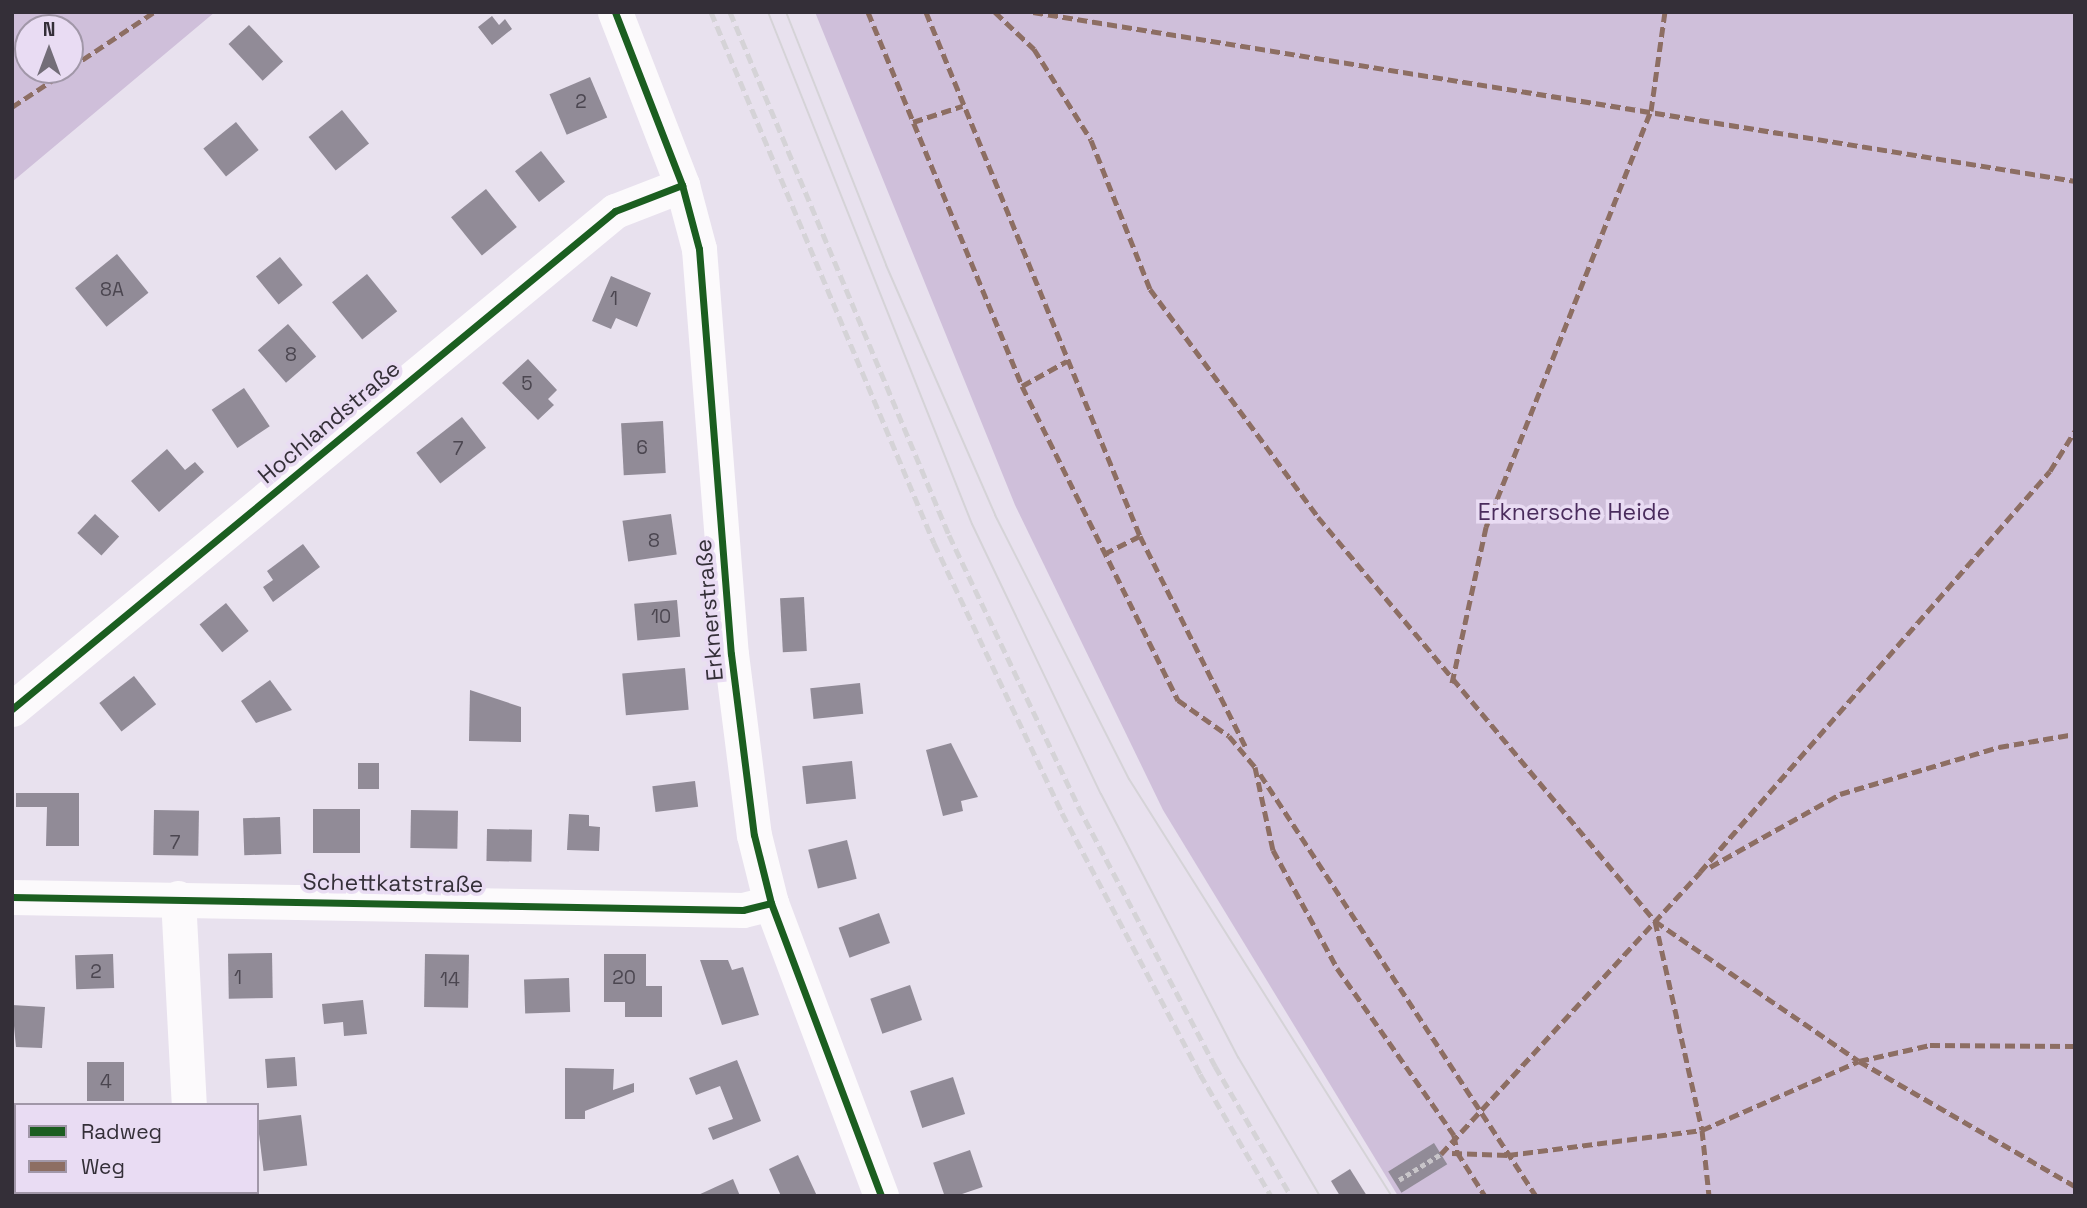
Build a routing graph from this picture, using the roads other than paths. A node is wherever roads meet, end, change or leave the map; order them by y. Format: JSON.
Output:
{"nodes":[{"id":1,"x":615,"y":12,"type":"edge"},
{"id":2,"x":682,"y":185,"type":"junction"},
{"id":3,"x":12,"y":709,"type":"edge"},
{"id":4,"x":12,"y":897,"type":"edge"},
{"id":5,"x":178,"y":898,"type":"junction"},
{"id":6,"x":771,"y":904,"type":"junction"},
{"id":7,"x":189,"y":1103,"type":"edge"},
{"id":8,"x":881,"y":1196,"type":"edge"}],
"edges":[{"from":1,"to":2,"type":"street","name":"Erknerstraße"},
{"from":2,"to":3,"type":"street","name":"Hochlandstraße"},
{"from":2,"to":6,"type":"street","name":"Erknerstraße"},
{"from":4,"to":5,"type":"street","name":"Schettkatstraße"},
{"from":5,"to":6,"type":"street","name":"Schettkatstraße"},
{"from":5,"to":7,"type":"street"},
{"from":6,"to":8,"type":"street","name":"Erknerstraße"}]}
